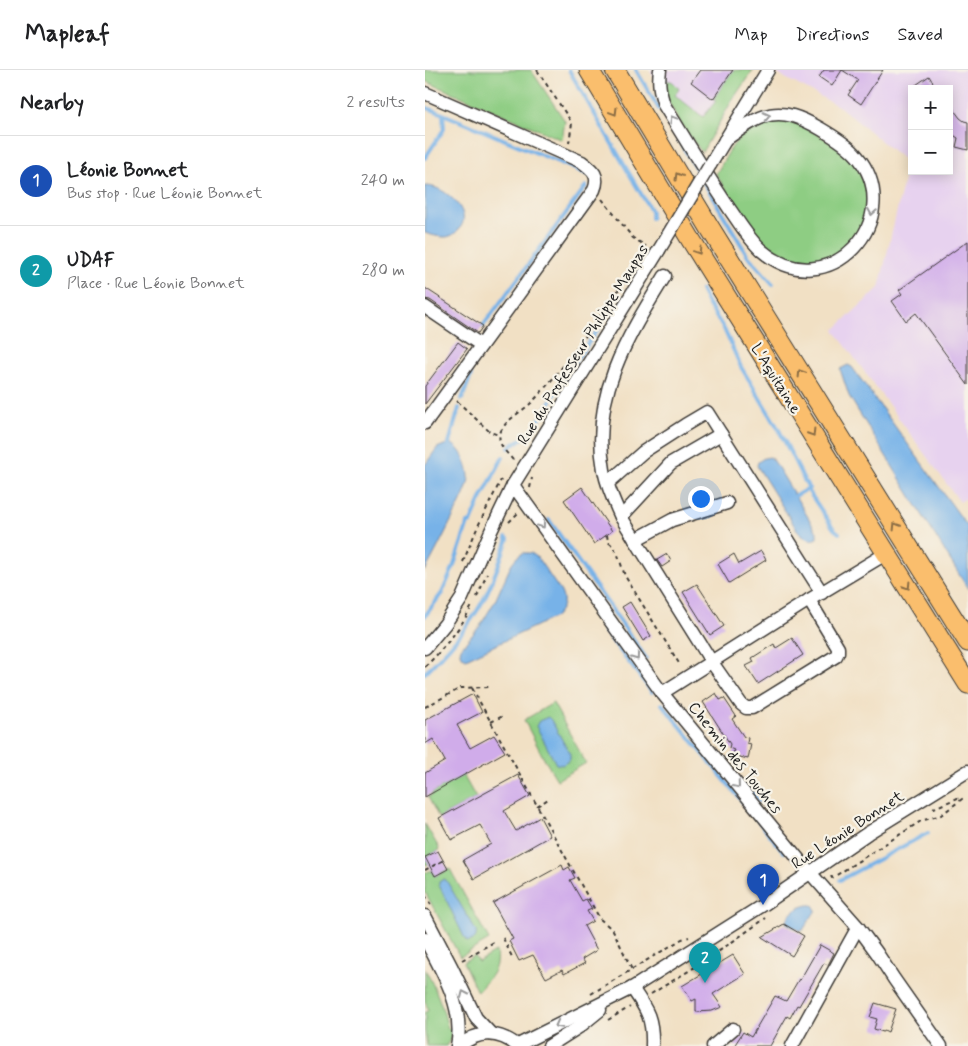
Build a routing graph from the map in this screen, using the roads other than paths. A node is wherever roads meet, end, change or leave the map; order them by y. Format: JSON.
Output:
{"nodes":[{"id":1,"x":589,"y":70,"type":"edge"},
{"id":2,"x":615,"y":70,"type":"edge"},
{"id":3,"x":660,"y":70,"type":"edge"},
{"id":4,"x":769,"y":70,"type":"edge"},
{"id":5,"x":425,"y":93,"type":"edge"},
{"id":6,"x":725,"y":140,"type":"junction"},
{"id":7,"x":665,"y":276,"type":"dead end"},
{"id":8,"x":425,"y":308,"type":"edge"},
{"id":9,"x":481,"y":345,"type":"junction"},
{"id":10,"x":425,"y":423,"type":"edge"},
{"id":11,"x":721,"y":434,"type":"junction"},
{"id":12,"x":608,"y":483,"type":"junction"},
{"id":13,"x":513,"y":486,"type":"junction"},
{"id":14,"x":727,"y":503,"type":"dead end"},
{"id":15,"x":621,"y":517,"type":"junction"},
{"id":16,"x":635,"y":540,"type":"junction"},
{"id":17,"x":887,"y":553,"type":"junction"},
{"id":18,"x":822,"y":592,"type":"junction"},
{"id":19,"x":809,"y":600,"type":"junction"},
{"id":20,"x":968,"y":642,"type":"edge"},
{"id":21,"x":427,"y":644,"type":"edge"},
{"id":22,"x":711,"y":661,"type":"junction"},
{"id":23,"x":968,"y":684,"type":"edge"},
{"id":24,"x":662,"y":693,"type":"junction"},
{"id":25,"x":968,"y":771,"type":"edge"},
{"id":26,"x":810,"y":872,"type":"junction"},
{"id":27,"x":425,"y":916,"type":"edge"},
{"id":28,"x":858,"y":928,"type":"junction"},
{"id":29,"x":425,"y":939,"type":"edge"},
{"id":30,"x":632,"y":988,"type":"junction"},
{"id":31,"x":618,"y":996,"type":"junction"},
{"id":32,"x":733,"y":1030,"type":"dead end"},
{"id":33,"x":491,"y":1034,"type":"junction"},
{"id":34,"x":940,"y":1045,"type":"edge"},
{"id":35,"x":458,"y":1046,"type":"edge"},
{"id":36,"x":518,"y":1046,"type":"edge"},
{"id":37,"x":549,"y":1046,"type":"edge"},
{"id":38,"x":651,"y":1046,"type":"edge"},
{"id":39,"x":713,"y":1046,"type":"edge"},
{"id":40,"x":792,"y":1046,"type":"edge"}],
"edges":[{"from":1,"to":17,"type":"highway","name":"L'Aquitaine","one_way":true},
{"from":20,"to":2,"type":"highway","name":"L'Aquitaine","one_way":true},
{"from":6,"to":3,"type":"street","one_way":true},
{"from":4,"to":6,"type":"street","name":"Rue du Professeur Philippe Maupas"},
{"from":5,"to":9,"type":"street"},
{"from":6,"to":13,"type":"street","name":"Rue du Professeur Philippe Maupas","bridge":true},
{"from":7,"to":12,"type":"street"},
{"from":8,"to":9,"type":"street"},
{"from":9,"to":10,"type":"street"},
{"from":11,"to":12,"type":"street"},
{"from":11,"to":15,"type":"street"},
{"from":11,"to":18,"type":"street"},
{"from":12,"to":15,"type":"street"},
{"from":13,"to":21,"type":"street","name":"Rue du Professeur Philippe Maupas"},
{"from":13,"to":24,"type":"street","name":"Chemin des Touches","one_way":true},
{"from":14,"to":16,"type":"street"},
{"from":15,"to":16,"type":"street"},
{"from":16,"to":22,"type":"street"},
{"from":17,"to":18,"type":"street"},
{"from":17,"to":23,"type":"highway","name":"L'Aquitaine","one_way":true},
{"from":18,"to":19,"type":"street"},
{"from":19,"to":22,"type":"street"},
{"from":19,"to":22,"type":"street"},
{"from":22,"to":24,"type":"street"},
{"from":24,"to":26,"type":"street","name":"Chemin des Touches","one_way":true},
{"from":25,"to":26,"type":"street","name":"Rue Léonie Bonnet"},
{"from":26,"to":28,"type":"street","name":"Chemin des Touches"},
{"from":26,"to":30,"type":"street","name":"Rue Léonie Bonnet"},
{"from":33,"to":27,"type":"street","one_way":true},
{"from":28,"to":34,"type":"street","name":"Chemin des Touches"},
{"from":28,"to":40,"type":"street"},
{"from":29,"to":35,"type":"street"},
{"from":30,"to":31,"type":"street","name":"Rue Léonie Bonnet"},
{"from":30,"to":38,"type":"street"},
{"from":31,"to":36,"type":"street","name":"Rue Léonie Bonnet","one_way":true},
{"from":31,"to":37,"type":"street","name":"Rue Léonie Bonnet"},
{"from":32,"to":39,"type":"street"},
{"from":33,"to":35,"type":"street"},
{"from":33,"to":36,"type":"street"}]}
